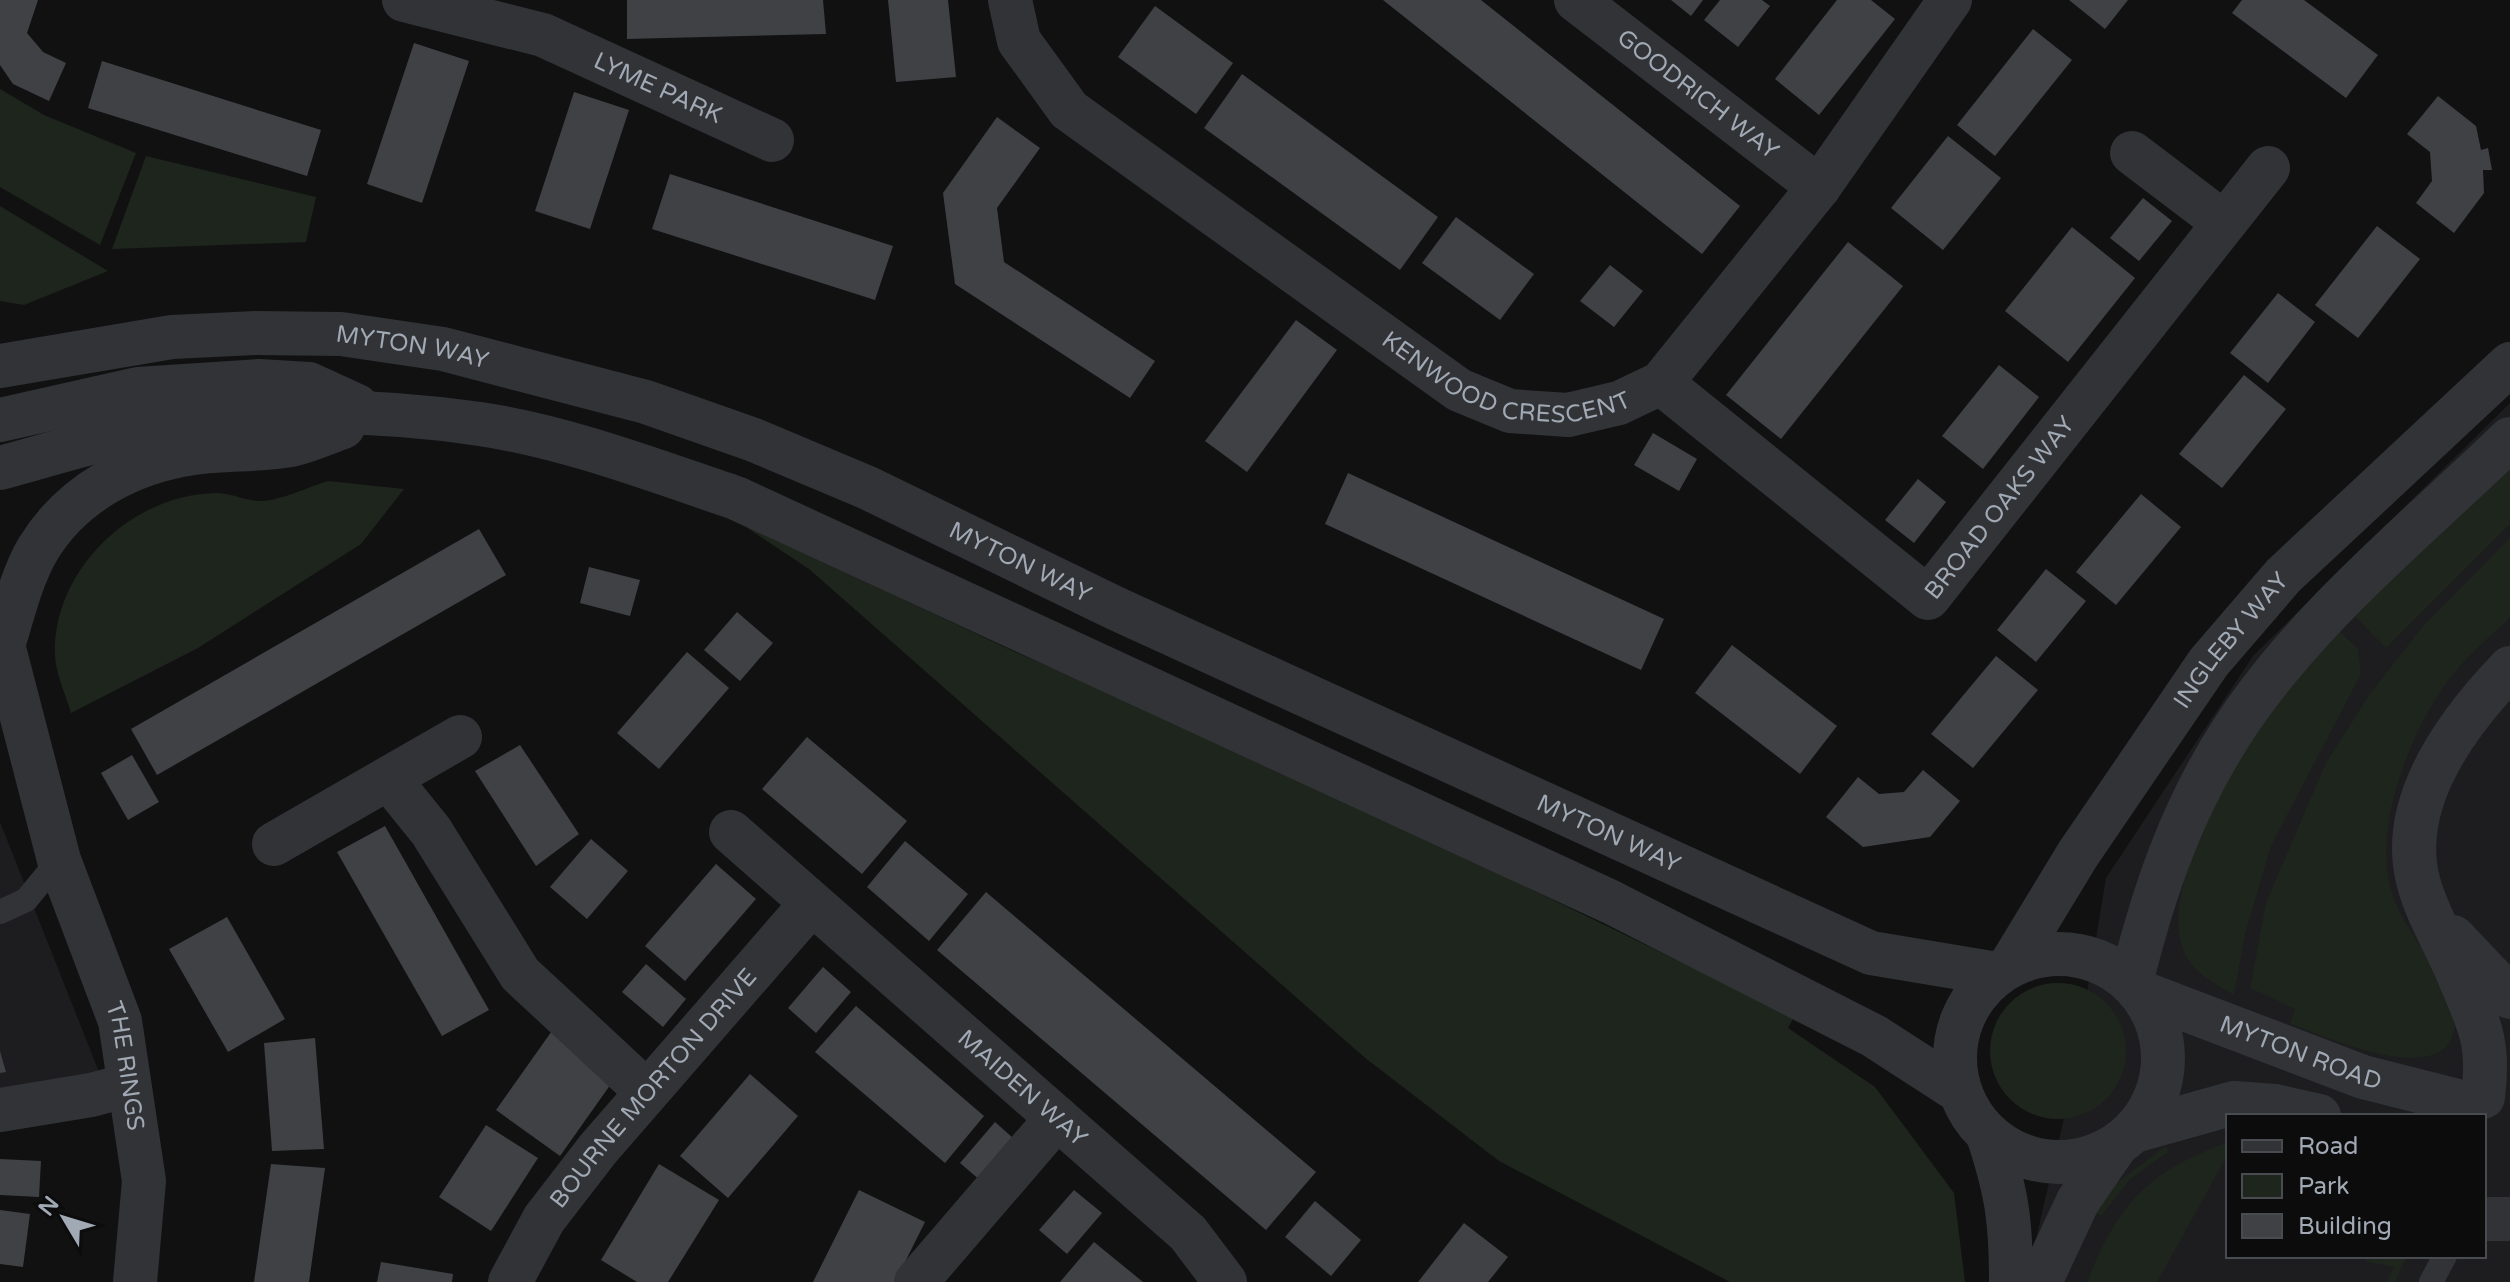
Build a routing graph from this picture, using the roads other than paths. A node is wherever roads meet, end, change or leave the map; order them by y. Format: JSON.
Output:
{"nodes":[{"id":1,"x":404,"y":0,"type":"edge"},
{"id":2,"x":1010,"y":0,"type":"edge"},
{"id":3,"x":1576,"y":0,"type":"edge"},
{"id":4,"x":1950,"y":0,"type":"edge"},
{"id":5,"x":549,"y":18,"type":"edge"},
{"id":6,"x":772,"y":140,"type":"dead end"},
{"id":7,"x":2132,"y":153,"type":"dead end"},
{"id":8,"x":2268,"y":168,"type":"dead end"},
{"id":9,"x":1819,"y":187,"type":"junction"},
{"id":10,"x":2223,"y":222,"type":"junction"},
{"id":11,"x":2510,"y":364,"type":"edge"},
{"id":12,"x":0,"y":366,"type":"edge"},
{"id":13,"x":1661,"y":383,"type":"junction"},
{"id":14,"x":377,"y":415,"type":"junction"},
{"id":15,"x":0,"y":420,"type":"edge"},
{"id":16,"x":2510,"y":439,"type":"edge"},
{"id":17,"x":0,"y":468,"type":"edge"},
{"id":18,"x":2,"y":639,"type":"edge"},
{"id":19,"x":2510,"y":668,"type":"edge"},
{"id":20,"x":460,"y":737,"type":"dead end"},
{"id":21,"x":0,"y":744,"type":"edge"},
{"id":22,"x":389,"y":779,"type":"junction"},
{"id":23,"x":731,"y":832,"type":"dead end"},
{"id":24,"x":274,"y":844,"type":"dead end"},
{"id":25,"x":59,"y":860,"type":"junction"},
{"id":26,"x":811,"y":904,"type":"junction"},
{"id":27,"x":0,"y":912,"type":"edge"},
{"id":28,"x":2434,"y":918,"type":"junction"},
{"id":29,"x":2004,"y":970,"type":"junction"},
{"id":30,"x":2135,"y":987,"type":"junction"},
{"id":31,"x":2510,"y":997,"type":"edge"},
{"id":32,"x":129,"y":1085,"type":"junction"},
{"id":33,"x":1959,"y":1091,"type":"junction"},
{"id":34,"x":647,"y":1092,"type":"junction"},
{"id":35,"x":2478,"y":1103,"type":"edge"},
{"id":36,"x":0,"y":1110,"type":"edge"},
{"id":37,"x":2310,"y":1114,"type":"edge"},
{"id":38,"x":1057,"y":1118,"type":"junction"},
{"id":39,"x":1988,"y":1135,"type":"junction"},
{"id":40,"x":2124,"y":1139,"type":"junction"},
{"id":41,"x":2486,"y":1219,"type":"edge"},
{"id":42,"x":2510,"y":1219,"type":"edge"},
{"id":43,"x":2444,"y":1258,"type":"edge"},
{"id":44,"x":135,"y":1282,"type":"edge"},
{"id":45,"x":510,"y":1282,"type":"edge"},
{"id":46,"x":916,"y":1282,"type":"edge"},
{"id":47,"x":1225,"y":1282,"type":"edge"},
{"id":48,"x":2011,"y":1282,"type":"edge"},
{"id":49,"x":2040,"y":1282,"type":"edge"},
{"id":50,"x":2431,"y":1282,"type":"edge"}],
"edges":[{"from":1,"to":5,"type":"street","name":"LYME PARK"},
{"from":2,"to":13,"type":"street","name":"KENWOOD CRESCENT"},
{"from":3,"to":9,"type":"street","name":"GOODRICH WAY"},
{"from":4,"to":9,"type":"street","name":"KENWOOD CRESCENT"},
{"from":5,"to":6,"type":"street","name":"LYME PARK"},
{"from":7,"to":10,"type":"street"},
{"from":8,"to":10,"type":"street","name":"BROAD OAKS WAY"},
{"from":9,"to":13,"type":"street","name":"KENWOOD CRESCENT"},
{"from":10,"to":13,"type":"street","name":"BROAD OAKS WAY"},
{"from":11,"to":29,"type":"street","name":"INGLEBY WAY"},
{"from":12,"to":29,"type":"street","name":"MYTON WAY"},
{"from":14,"to":15,"type":"street"},
{"from":14,"to":17,"type":"street"},
{"from":14,"to":18,"type":"street"},
{"from":14,"to":33,"type":"street"},
{"from":16,"to":30,"type":"street"},
{"from":18,"to":25,"type":"street","name":"THE RINGS"},
{"from":19,"to":28,"type":"street"},
{"from":20,"to":22,"type":"street"},
{"from":21,"to":25,"type":"street","name":"THE RINGS"},
{"from":22,"to":24,"type":"street"},
{"from":22,"to":34,"type":"street"},
{"from":23,"to":26,"type":"street","name":"MAIDEN WAY"},
{"from":25,"to":27,"type":"lane"},
{"from":25,"to":32,"type":"street","name":"THE RINGS"},
{"from":26,"to":34,"type":"street","name":"BOURNE MORTON DRIVE"},
{"from":26,"to":38,"type":"street","name":"MAIDEN WAY"},
{"from":28,"to":31,"type":"street"},
{"from":28,"to":35,"type":"street"},
{"from":29,"to":30,"type":"street"},
{"from":29,"to":33,"type":"street"},
{"from":30,"to":35,"type":"street","name":"MYTON ROAD"},
{"from":30,"to":40,"type":"street"},
{"from":32,"to":36,"type":"street"},
{"from":32,"to":44,"type":"street","name":"THE RINGS"},
{"from":33,"to":39,"type":"street"},
{"from":34,"to":45,"type":"street","name":"BOURNE MORTON DRIVE"},
{"from":37,"to":40,"type":"street"},
{"from":38,"to":46,"type":"street"},
{"from":38,"to":47,"type":"street","name":"MAIDEN WAY"},
{"from":39,"to":40,"type":"street"},
{"from":39,"to":48,"type":"street"},
{"from":40,"to":49,"type":"street"},
{"from":41,"to":42,"type":"street"},
{"from":43,"to":50,"type":"lane"}]}
